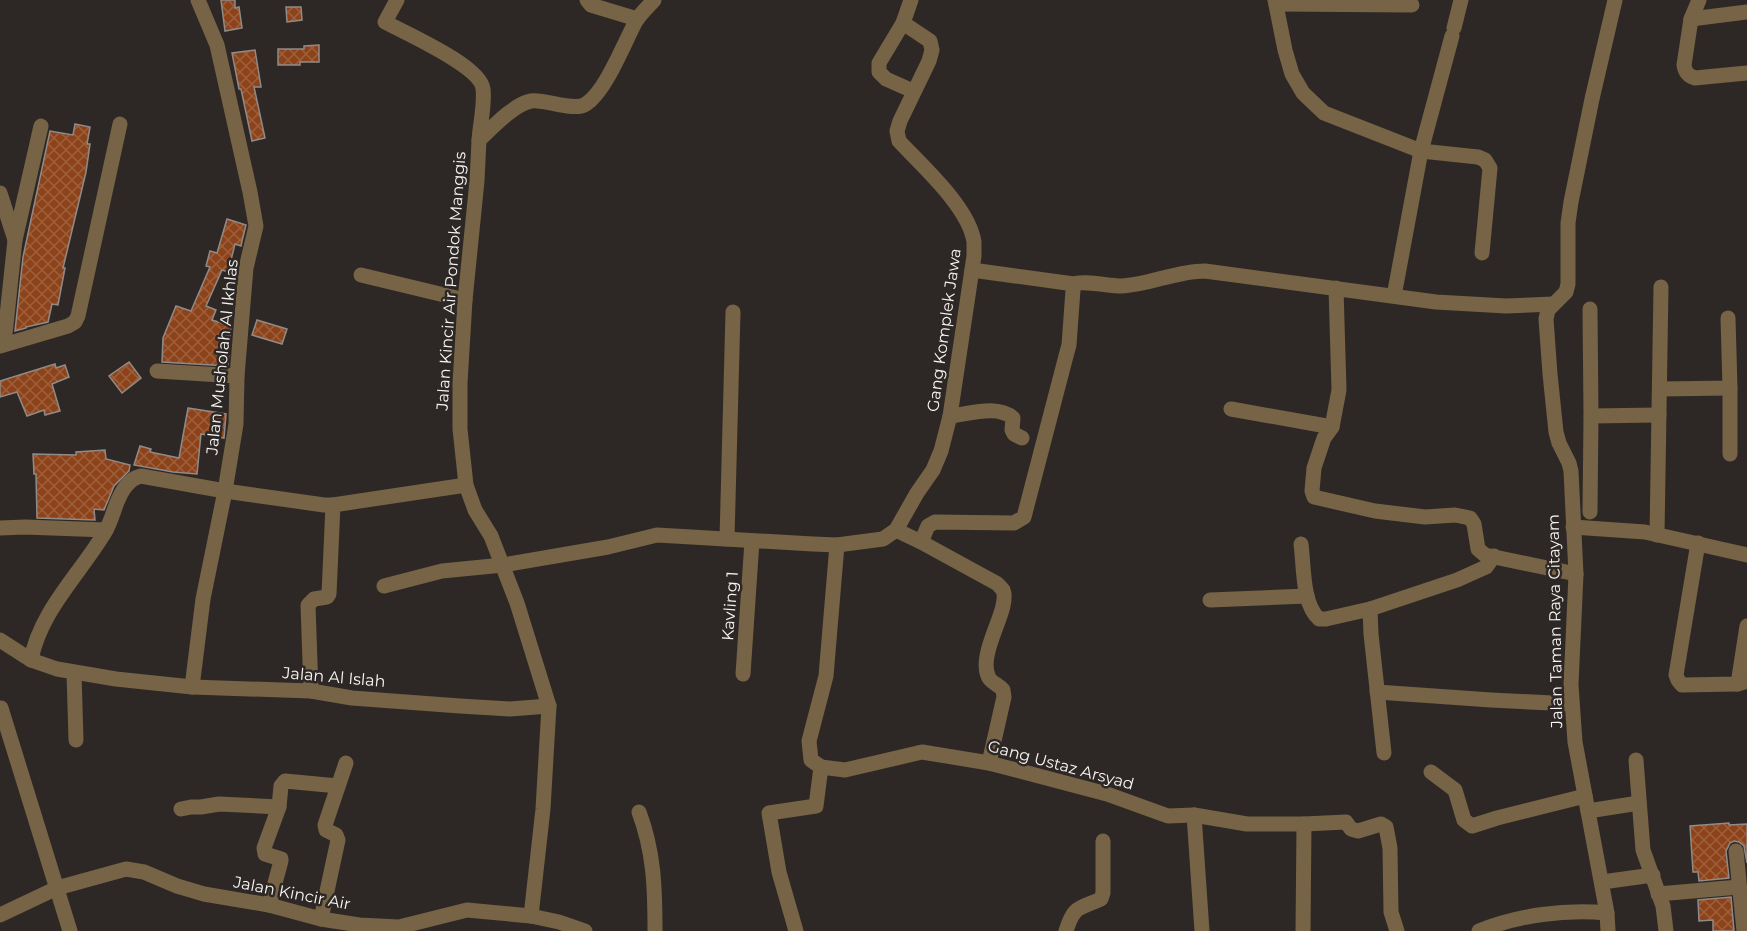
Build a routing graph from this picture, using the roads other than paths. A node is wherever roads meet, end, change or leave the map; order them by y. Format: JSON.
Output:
{"nodes":[{"id":1,"x":198,"y":0,"type":"edge"},
{"id":2,"x":397,"y":0,"type":"edge"},
{"id":3,"x":587,"y":0,"type":"edge"},
{"id":4,"x":654,"y":0,"type":"edge"},
{"id":5,"x":911,"y":0,"type":"edge"},
{"id":6,"x":1461,"y":0,"type":"edge"},
{"id":7,"x":1615,"y":0,"type":"edge"},
{"id":8,"x":1699,"y":0,"type":"edge"},
{"id":9,"x":1275,"y":2,"type":"edge"},
{"id":10,"x":1412,"y":5,"type":"dead end"},
{"id":11,"x":1747,"y":12,"type":"edge"},
{"id":12,"x":637,"y":19,"type":"junction"},
{"id":13,"x":1691,"y":19,"type":"junction"},
{"id":14,"x":903,"y":23,"type":"junction"},
{"id":15,"x":1747,"y":74,"type":"edge"},
{"id":16,"x":913,"y":91,"type":"junction"},
{"id":17,"x":120,"y":124,"type":"dead end"},
{"id":18,"x":41,"y":126,"type":"dead end"},
{"id":19,"x":479,"y":140,"type":"junction"},
{"id":20,"x":1420,"y":151,"type":"junction"},
{"id":21,"x":0,"y":193,"type":"edge"},
{"id":22,"x":15,"y":240,"type":"junction"},
{"id":23,"x":1482,"y":253,"type":"dead end"},
{"id":24,"x":972,"y":270,"type":"junction"},
{"id":25,"x":361,"y":275,"type":"dead end"},
{"id":26,"x":1074,"y":284,"type":"junction"},
{"id":27,"x":1661,"y":287,"type":"dead end"},
{"id":28,"x":1336,"y":288,"type":"junction"},
{"id":29,"x":1394,"y":296,"type":"junction"},
{"id":30,"x":465,"y":300,"type":"junction"},
{"id":31,"x":1553,"y":304,"type":"junction"},
{"id":32,"x":1590,"y":309,"type":"dead end"},
{"id":33,"x":733,"y":312,"type":"dead end"},
{"id":34,"x":1728,"y":318,"type":"dead end"},
{"id":35,"x":2,"y":345,"type":"edge"},
{"id":36,"x":157,"y":371,"type":"dead end"},
{"id":37,"x":237,"y":376,"type":"junction"},
{"id":38,"x":1730,"y":388,"type":"junction"},
{"id":39,"x":1660,"y":389,"type":"junction"},
{"id":40,"x":1231,"y":410,"type":"dead end"},
{"id":41,"x":1659,"y":415,"type":"junction"},
{"id":42,"x":950,"y":416,"type":"junction"},
{"id":43,"x":1591,"y":417,"type":"junction"},
{"id":44,"x":1332,"y":427,"type":"junction"},
{"id":45,"x":1022,"y":438,"type":"dead end"},
{"id":46,"x":1730,"y":454,"type":"dead end"},
{"id":47,"x":466,"y":485,"type":"junction"},
{"id":48,"x":225,"y":491,"type":"junction"},
{"id":49,"x":333,"y":505,"type":"junction"},
{"id":50,"x":1590,"y":512,"type":"dead end"},
{"id":51,"x":1573,"y":526,"type":"junction"},
{"id":52,"x":0,"y":528,"type":"edge"},
{"id":53,"x":106,"y":530,"type":"junction"},
{"id":54,"x":896,"y":530,"type":"junction"},
{"id":55,"x":1657,"y":535,"type":"junction"},
{"id":56,"x":727,"y":539,"type":"junction"},
{"id":57,"x":752,"y":541,"type":"junction"},
{"id":58,"x":921,"y":542,"type":"junction"},
{"id":59,"x":1698,"y":543,"type":"junction"},
{"id":60,"x":837,"y":544,"type":"junction"},
{"id":61,"x":1301,"y":544,"type":"dead end"},
{"id":62,"x":1747,"y":555,"type":"edge"},
{"id":63,"x":1494,"y":556,"type":"junction"},
{"id":64,"x":503,"y":565,"type":"junction"},
{"id":65,"x":1576,"y":574,"type":"junction"},
{"id":66,"x":384,"y":586,"type":"dead end"},
{"id":67,"x":1307,"y":596,"type":"junction"},
{"id":68,"x":1210,"y":600,"type":"dead end"},
{"id":69,"x":1370,"y":609,"type":"junction"},
{"id":70,"x":1747,"y":626,"type":"edge"},
{"id":71,"x":0,"y":640,"type":"edge"},
{"id":72,"x":31,"y":660,"type":"junction"},
{"id":73,"x":74,"y":673,"type":"junction"},
{"id":74,"x":744,"y":674,"type":"dead end"},
{"id":75,"x":1743,"y":683,"type":"edge"},
{"id":76,"x":192,"y":687,"type":"junction"},
{"id":77,"x":311,"y":691,"type":"junction"},
{"id":78,"x":1377,"y":692,"type":"junction"},
{"id":79,"x":1572,"y":704,"type":"junction"},
{"id":80,"x":549,"y":706,"type":"junction"},
{"id":81,"x":1,"y":708,"type":"edge"},
{"id":82,"x":76,"y":740,"type":"dead end"},
{"id":83,"x":1384,"y":753,"type":"dead end"},
{"id":84,"x":1636,"y":760,"type":"dead end"},
{"id":85,"x":346,"y":763,"type":"dead end"},
{"id":86,"x":989,"y":764,"type":"junction"},
{"id":87,"x":821,"y":767,"type":"junction"},
{"id":88,"x":1431,"y":772,"type":"dead end"},
{"id":89,"x":338,"y":786,"type":"junction"},
{"id":90,"x":1639,"y":803,"type":"junction"},
{"id":91,"x":1587,"y":804,"type":"junction"},
{"id":92,"x":279,"y":807,"type":"junction"},
{"id":93,"x":181,"y":809,"type":"dead end"},
{"id":94,"x":639,"y":812,"type":"dead end"},
{"id":95,"x":1194,"y":815,"type":"junction"},
{"id":96,"x":1304,"y":824,"type":"junction"},
{"id":97,"x":1103,"y":841,"type":"dead end"},
{"id":98,"x":1736,"y":851,"type":"dead end"},
{"id":99,"x":1653,"y":875,"type":"junction"},
{"id":100,"x":1602,"y":882,"type":"junction"},
{"id":101,"x":1742,"y":882,"type":"edge"},
{"id":102,"x":57,"y":888,"type":"junction"},
{"id":103,"x":1658,"y":894,"type":"junction"},
{"id":104,"x":269,"y":905,"type":"junction"},
{"id":105,"x":1607,"y":913,"type":"junction"},
{"id":106,"x":0,"y":915,"type":"edge"},
{"id":107,"x":531,"y":916,"type":"junction"},
{"id":108,"x":321,"y":919,"type":"junction"},
{"id":109,"x":434,"y":925,"type":"edge"},
{"id":110,"x":70,"y":931,"type":"edge"},
{"id":111,"x":585,"y":931,"type":"edge"},
{"id":112,"x":655,"y":931,"type":"edge"},
{"id":113,"x":796,"y":931,"type":"edge"},
{"id":114,"x":1066,"y":931,"type":"edge"},
{"id":115,"x":1202,"y":931,"type":"edge"},
{"id":116,"x":1303,"y":931,"type":"edge"},
{"id":117,"x":1397,"y":931,"type":"edge"},
{"id":118,"x":1479,"y":931,"type":"edge"},
{"id":119,"x":1608,"y":931,"type":"edge"},
{"id":120,"x":1666,"y":931,"type":"edge"},
{"id":121,"x":1744,"y":931,"type":"edge"}],
"edges":[{"from":1,"to":37,"type":"street","name":"Jalan Musholah Al Ikhlas"},
{"from":2,"to":19,"type":"street"},
{"from":3,"to":12,"type":"street"},
{"from":4,"to":12,"type":"street"},
{"from":5,"to":14,"type":"street"},
{"from":6,"to":20,"type":"street"},
{"from":7,"to":31,"type":"street","name":"Jalan Taman Raya Citayam"},
{"from":8,"to":13,"type":"street"},
{"from":9,"to":10,"type":"street"},
{"from":9,"to":20,"type":"street"},
{"from":11,"to":13,"type":"street"},
{"from":12,"to":19,"type":"street","name":"Jalan Kincir Air Pondok Manggis"},
{"from":13,"to":15,"type":"street"},
{"from":14,"to":16,"type":"street","name":"Gang Komplek Jawa"},
{"from":14,"to":16,"type":"street"},
{"from":16,"to":24,"type":"street","name":"Gang Komplek Jawa"},
{"from":17,"to":35,"type":"street"},
{"from":18,"to":22,"type":"street"},
{"from":19,"to":30,"type":"street","name":"Jalan Kincir Air Pondok Manggis"},
{"from":20,"to":23,"type":"street"},
{"from":20,"to":29,"type":"street"},
{"from":21,"to":22,"type":"street"},
{"from":22,"to":35,"type":"street"},
{"from":24,"to":26,"type":"street"},
{"from":24,"to":42,"type":"street","name":"Gang Komplek Jawa"},
{"from":25,"to":30,"type":"street"},
{"from":26,"to":28,"type":"street"},
{"from":26,"to":58,"type":"street"},
{"from":27,"to":39,"type":"street"},
{"from":28,"to":29,"type":"street"},
{"from":28,"to":44,"type":"street"},
{"from":29,"to":31,"type":"street"},
{"from":30,"to":47,"type":"street","name":"Jalan Kincir Air Pondok Manggis"},
{"from":31,"to":51,"type":"street","name":"Jalan Taman Raya Citayam"},
{"from":32,"to":43,"type":"street"},
{"from":33,"to":56,"type":"street"},
{"from":34,"to":38,"type":"street"},
{"from":36,"to":37,"type":"street"},
{"from":37,"to":48,"type":"street","name":"Jalan Musholah Al Ikhlas"},
{"from":38,"to":39,"type":"street"},
{"from":38,"to":46,"type":"street"},
{"from":39,"to":41,"type":"street"},
{"from":40,"to":44,"type":"street"},
{"from":41,"to":43,"type":"street"},
{"from":41,"to":55,"type":"street"},
{"from":42,"to":45,"type":"street"},
{"from":42,"to":54,"type":"street","name":"Gang Komplek Jawa"},
{"from":43,"to":50,"type":"street"},
{"from":44,"to":63,"type":"street"},
{"from":47,"to":49,"type":"street"},
{"from":47,"to":64,"type":"street","name":"Jalan Kincir Air Pondok Manggis"},
{"from":48,"to":49,"type":"street"},
{"from":48,"to":53,"type":"street"},
{"from":48,"to":76,"type":"street","name":"Jalan Musholah Al Ikhlas"},
{"from":49,"to":77,"type":"street"},
{"from":51,"to":55,"type":"street"},
{"from":51,"to":65,"type":"street","name":"Jalan Taman Raya Citayam"},
{"from":52,"to":53,"type":"street"},
{"from":53,"to":72,"type":"street"},
{"from":54,"to":58,"type":"street"},
{"from":54,"to":60,"type":"street"},
{"from":55,"to":59,"type":"street"},
{"from":56,"to":57,"type":"street"},
{"from":56,"to":64,"type":"street"},
{"from":57,"to":60,"type":"street"},
{"from":57,"to":74,"type":"street","name":"Kavling 1"},
{"from":58,"to":86,"type":"street"},
{"from":59,"to":62,"type":"street"},
{"from":59,"to":75,"type":"street"},
{"from":60,"to":87,"type":"street"},
{"from":61,"to":67,"type":"street"},
{"from":63,"to":65,"type":"street"},
{"from":63,"to":69,"type":"street"},
{"from":64,"to":66,"type":"street"},
{"from":64,"to":80,"type":"street","name":"Jalan Kincir Air Pondok Manggis"},
{"from":65,"to":79,"type":"street","name":"Jalan Taman Raya Citayam"},
{"from":67,"to":68,"type":"street"},
{"from":67,"to":69,"type":"street"},
{"from":69,"to":78,"type":"street"},
{"from":70,"to":75,"type":"street"},
{"from":71,"to":72,"type":"street"},
{"from":72,"to":73,"type":"street","name":"Jalan Al Islah"},
{"from":73,"to":76,"type":"street","name":"Jalan Al Islah"},
{"from":73,"to":82,"type":"street"},
{"from":76,"to":77,"type":"street","name":"Jalan Al Islah"},
{"from":77,"to":80,"type":"street","name":"Jalan Al Islah"},
{"from":78,"to":79,"type":"street"},
{"from":78,"to":83,"type":"street"},
{"from":79,"to":91,"type":"street","name":"Jalan Taman Raya Citayam"},
{"from":80,"to":107,"type":"street"},
{"from":81,"to":102,"type":"street"},
{"from":84,"to":90,"type":"street"},
{"from":85,"to":89,"type":"street"},
{"from":86,"to":87,"type":"street","name":"Gang Ustaz Arsyad"},
{"from":86,"to":95,"type":"street","name":"Gang Ustaz Arsyad"},
{"from":87,"to":113,"type":"street"},
{"from":88,"to":91,"type":"street"},
{"from":89,"to":92,"type":"street"},
{"from":89,"to":108,"type":"street"},
{"from":90,"to":91,"type":"street"},
{"from":90,"to":99,"type":"street"},
{"from":91,"to":100,"type":"street","name":"Jalan Taman Raya Citayam"},
{"from":92,"to":93,"type":"street"},
{"from":92,"to":104,"type":"street"},
{"from":94,"to":112,"type":"street"},
{"from":95,"to":96,"type":"street","name":"Gang Ustaz Arsyad"},
{"from":95,"to":115,"type":"street"},
{"from":96,"to":116,"type":"street"},
{"from":96,"to":117,"type":"street","name":"Gang Ustaz Arsyad"},
{"from":97,"to":114,"type":"street"},
{"from":98,"to":101,"type":"street"},
{"from":99,"to":100,"type":"street"},
{"from":99,"to":103,"type":"street"},
{"from":100,"to":105,"type":"street","name":"Jalan Taman Raya Citayam"},
{"from":101,"to":103,"type":"street"},
{"from":101,"to":121,"type":"street"},
{"from":102,"to":104,"type":"street","name":"Jalan Kincir Air"},
{"from":102,"to":106,"type":"street","name":"Jalan Kincir Air"},
{"from":102,"to":110,"type":"street"},
{"from":103,"to":120,"type":"street"},
{"from":104,"to":108,"type":"street","name":"Jalan Kincir Air"},
{"from":105,"to":118,"type":"street"},
{"from":105,"to":119,"type":"street","name":"Jalan Taman Raya Citayam"},
{"from":107,"to":109,"type":"street","name":"Jalan Kincir Air"},
{"from":107,"to":111,"type":"street","name":"Jalan Kincir Air"},
{"from":108,"to":109,"type":"street","name":"Jalan Kincir Air"}]}
